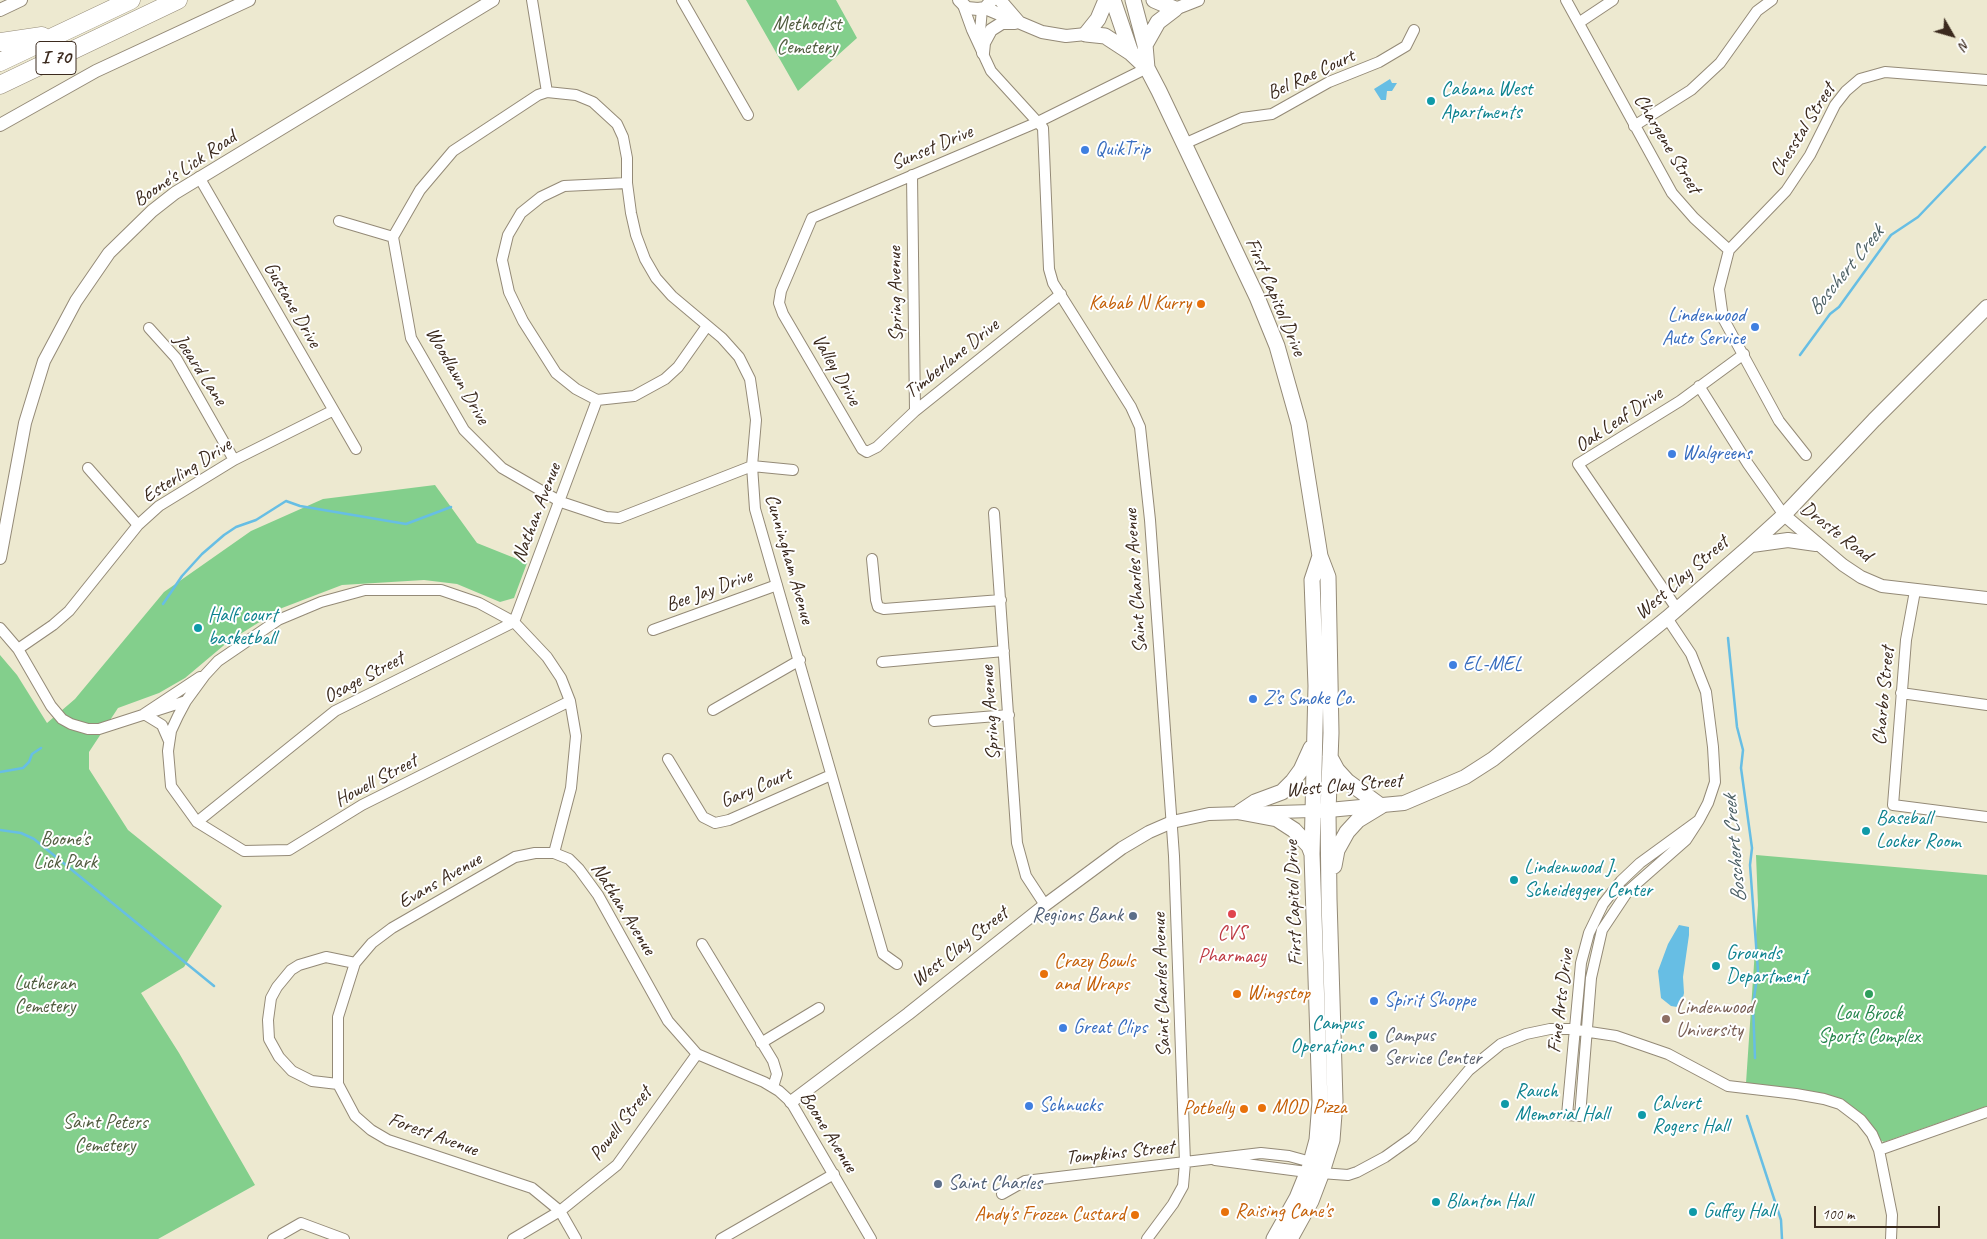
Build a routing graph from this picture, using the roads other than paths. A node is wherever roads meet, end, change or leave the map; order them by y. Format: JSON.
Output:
{"nodes":[{"id":1,"x":21,"y":0,"type":"edge"},
{"id":2,"x":131,"y":0,"type":"edge"},
{"id":3,"x":178,"y":0,"type":"edge"},
{"id":4,"x":249,"y":0,"type":"edge"},
{"id":5,"x":532,"y":0,"type":"edge"},
{"id":6,"x":682,"y":0,"type":"edge"},
{"id":7,"x":1000,"y":0,"type":"edge"},
{"id":8,"x":1106,"y":0,"type":"edge"},
{"id":9,"x":1113,"y":0,"type":"edge"},
{"id":10,"x":1133,"y":0,"type":"edge"},
{"id":11,"x":1154,"y":0,"type":"edge"},
{"id":12,"x":1198,"y":0,"type":"edge"},
{"id":13,"x":1566,"y":0,"type":"edge"},
{"id":14,"x":1613,"y":0,"type":"edge"},
{"id":15,"x":1772,"y":0,"type":"edge"},
{"id":16,"x":488,"y":1,"type":"edge"},
{"id":17,"x":961,"y":3,"type":"edge"},
{"id":18,"x":986,"y":6,"type":"edge"},
{"id":19,"x":1175,"y":9,"type":"junction"},
{"id":20,"x":0,"y":10,"type":"edge"},
{"id":21,"x":1580,"y":22,"type":"junction"},
{"id":22,"x":1020,"y":23,"type":"junction"},
{"id":23,"x":1414,"y":30,"type":"dead end"},
{"id":24,"x":62,"y":33,"type":"junction"},
{"id":25,"x":1086,"y":34,"type":"junction"},
{"id":26,"x":0,"y":42,"type":"edge"},
{"id":27,"x":1145,"y":45,"type":"junction"},
{"id":28,"x":981,"y":49,"type":"junction"},
{"id":29,"x":1131,"y":53,"type":"junction"},
{"id":30,"x":0,"y":62,"type":"edge"},
{"id":31,"x":1147,"y":68,"type":"junction"},
{"id":32,"x":1987,"y":80,"type":"edge"},
{"id":33,"x":0,"y":85,"type":"edge"},
{"id":34,"x":547,"y":92,"type":"junction"},
{"id":35,"x":748,"y":115,"type":"dead end"},
{"id":36,"x":1038,"y":122,"type":"junction"},
{"id":37,"x":0,"y":125,"type":"edge"},
{"id":38,"x":1634,"y":126,"type":"junction"},
{"id":39,"x":1184,"y":144,"type":"junction"},
{"id":40,"x":912,"y":175,"type":"junction"},
{"id":41,"x":199,"y":178,"type":"junction"},
{"id":42,"x":627,"y":183,"type":"junction"},
{"id":43,"x":339,"y":221,"type":"dead end"},
{"id":44,"x":393,"y":237,"type":"junction"},
{"id":45,"x":1729,"y":250,"type":"junction"},
{"id":46,"x":1061,"y":294,"type":"junction"},
{"id":47,"x":779,"y":303,"type":"joint"},
{"id":48,"x":1987,"y":307,"type":"edge"},
{"id":49,"x":707,"y":326,"type":"junction"},
{"id":50,"x":149,"y":328,"type":"dead end"},
{"id":51,"x":1744,"y":354,"type":"junction"},
{"id":52,"x":1699,"y":386,"type":"junction"},
{"id":53,"x":597,"y":400,"type":"junction"},
{"id":54,"x":332,"y":411,"type":"junction"},
{"id":55,"x":915,"y":412,"type":"junction"},
{"id":56,"x":356,"y":449,"type":"dead end"},
{"id":57,"x":867,"y":452,"type":"joint"},
{"id":58,"x":1806,"y":455,"type":"dead end"},
{"id":59,"x":234,"y":460,"type":"junction"},
{"id":60,"x":752,"y":466,"type":"junction"},
{"id":61,"x":88,"y":468,"type":"dead end"},
{"id":62,"x":793,"y":470,"type":"dead end"},
{"id":63,"x":561,"y":502,"type":"junction"},
{"id":64,"x":994,"y":512,"type":"dead end"},
{"id":65,"x":1784,"y":515,"type":"junction"},
{"id":66,"x":138,"y":525,"type":"junction"},
{"id":67,"x":1816,"y":544,"type":"junction"},
{"id":68,"x":1751,"y":545,"type":"junction"},
{"id":69,"x":1320,"y":556,"type":"junction"},
{"id":70,"x":0,"y":558,"type":"edge"},
{"id":71,"x":872,"y":560,"type":"dead end"},
{"id":72,"x":777,"y":585,"type":"junction"},
{"id":73,"x":1915,"y":591,"type":"junction"},
{"id":74,"x":1987,"y":598,"type":"edge"},
{"id":75,"x":1001,"y":600,"type":"junction"},
{"id":76,"x":1672,"y":614,"type":"junction"},
{"id":77,"x":514,"y":622,"type":"junction"},
{"id":78,"x":0,"y":628,"type":"edge"},
{"id":79,"x":653,"y":630,"type":"dead end"},
{"id":80,"x":18,"y":649,"type":"junction"},
{"id":81,"x":1004,"y":651,"type":"junction"},
{"id":82,"x":800,"y":660,"type":"junction"},
{"id":83,"x":882,"y":662,"type":"dead end"},
{"id":84,"x":209,"y":671,"type":"junction"},
{"id":85,"x":1901,"y":693,"type":"junction"},
{"id":86,"x":570,"y":700,"type":"junction"},
{"id":87,"x":186,"y":701,"type":"junction"},
{"id":88,"x":1987,"y":705,"type":"edge"},
{"id":89,"x":713,"y":710,"type":"dead end"},
{"id":90,"x":144,"y":714,"type":"junction"},
{"id":91,"x":1008,"y":715,"type":"junction"},
{"id":92,"x":934,"y":721,"type":"dead end"},
{"id":93,"x":1315,"y":737,"type":"junction"},
{"id":94,"x":169,"y":744,"type":"junction"},
{"id":95,"x":1330,"y":757,"type":"junction"},
{"id":96,"x":668,"y":758,"type":"dead end"},
{"id":97,"x":831,"y":775,"type":"junction"},
{"id":98,"x":1381,"y":806,"type":"junction"},
{"id":99,"x":1328,"y":811,"type":"junction"},
{"id":100,"x":1240,"y":812,"type":"junction"},
{"id":101,"x":1312,"y":812,"type":"junction"},
{"id":102,"x":1987,"y":817,"type":"edge"},
{"id":103,"x":1699,"y":820,"type":"junction"},
{"id":104,"x":197,"y":822,"type":"junction"},
{"id":105,"x":1172,"y":822,"type":"junction"},
{"id":106,"x":554,"y":852,"type":"junction"},
{"id":107,"x":1312,"y":854,"type":"junction"},
{"id":108,"x":1329,"y":899,"type":"junction"},
{"id":109,"x":1045,"y":905,"type":"junction"},
{"id":110,"x":702,"y":944,"type":"dead end"},
{"id":111,"x":354,"y":963,"type":"junction"},
{"id":112,"x":897,"y":964,"type":"dead end"},
{"id":113,"x":819,"y":1008,"type":"dead end"},
{"id":114,"x":1575,"y":1029,"type":"junction"},
{"id":115,"x":1587,"y":1031,"type":"junction"},
{"id":116,"x":761,"y":1043,"type":"junction"},
{"id":117,"x":697,"y":1054,"type":"junction"},
{"id":118,"x":338,"y":1084,"type":"junction"},
{"id":119,"x":773,"y":1087,"type":"junction"},
{"id":120,"x":791,"y":1102,"type":"junction"},
{"id":121,"x":1987,"y":1112,"type":"edge"},
{"id":122,"x":1879,"y":1150,"type":"junction"},
{"id":123,"x":1185,"y":1163,"type":"junction"},
{"id":124,"x":1314,"y":1169,"type":"junction"},
{"id":125,"x":834,"y":1174,"type":"junction"},
{"id":126,"x":1002,"y":1194,"type":"dead end"},
{"id":127,"x":560,"y":1211,"type":"junction"},
{"id":128,"x":273,"y":1239,"type":"edge"},
{"id":129,"x":344,"y":1239,"type":"edge"},
{"id":130,"x":513,"y":1239,"type":"edge"},
{"id":131,"x":576,"y":1239,"type":"edge"},
{"id":132,"x":721,"y":1239,"type":"edge"},
{"id":133,"x":871,"y":1239,"type":"edge"},
{"id":134,"x":1146,"y":1239,"type":"edge"},
{"id":135,"x":1274,"y":1239,"type":"edge"},
{"id":136,"x":1290,"y":1239,"type":"edge"},
{"id":137,"x":1891,"y":1239,"type":"edge"}],
"edges":[{"from":1,"to":20,"type":"street"},
{"from":2,"to":24,"type":"highway","number":"I 70"},
{"from":3,"to":33,"type":"highway","number":"I 70"},
{"from":4,"to":37,"type":"street"},
{"from":5,"to":34,"type":"street"},
{"from":6,"to":35,"type":"street"},
{"from":7,"to":22,"type":"street"},
{"from":8,"to":25,"type":"main road"},
{"from":9,"to":29,"type":"main road","name":"First Capitol Drive"},
{"from":10,"to":27,"type":"main road","name":"First Capitol Drive"},
{"from":11,"to":19,"type":"main road"},
{"from":12,"to":19,"type":"street"},
{"from":13,"to":21,"type":"street","name":"Chargene Street"},
{"from":14,"to":21,"type":"street"},
{"from":15,"to":38,"type":"street"},
{"from":16,"to":41,"type":"street","name":"Boone's Lick Road"},
{"from":17,"to":18,"type":"street"},
{"from":17,"to":28,"type":"street","name":"Saint Charles Avenue"},
{"from":18,"to":22,"type":"street"},
{"from":18,"to":28,"type":"street"},
{"from":19,"to":27,"type":"main road"},
{"from":21,"to":38,"type":"street","name":"Chargene Street"},
{"from":22,"to":25,"type":"street"},
{"from":22,"to":28,"type":"street"},
{"from":23,"to":39,"type":"street","name":"Bel Rae Court"},
{"from":24,"to":26,"type":"highway"},
{"from":24,"to":30,"type":"highway","number":"I 70"},
{"from":25,"to":29,"type":"main road"},
{"from":27,"to":31,"type":"main road","name":"First Capitol Drive"},
{"from":28,"to":36,"type":"street","name":"Saint Charles Avenue"},
{"from":29,"to":31,"type":"main road","name":"First Capitol Drive"},
{"from":31,"to":36,"type":"street","name":"Sunset Drive"},
{"from":31,"to":39,"type":"main road","name":"First Capitol Drive"},
{"from":32,"to":45,"type":"street","name":"Chesstal Street"},
{"from":34,"to":42,"type":"street","name":"Cunningham Avenue"},
{"from":34,"to":44,"type":"street"},
{"from":36,"to":40,"type":"street","name":"Sunset Drive"},
{"from":36,"to":46,"type":"street","name":"Saint Charles Avenue"},
{"from":38,"to":45,"type":"street","name":"Chargene Street"},
{"from":39,"to":69,"type":"main road","name":"First Capitol Drive"},
{"from":40,"to":47,"type":"street","name":"Sunset Drive"},
{"from":40,"to":55,"type":"street","name":"Spring Avenue"},
{"from":41,"to":54,"type":"street","name":"Gustane Drive"},
{"from":41,"to":70,"type":"street","name":"Boone's Lick Road"},
{"from":42,"to":49,"type":"street","name":"Cunningham Avenue"},
{"from":42,"to":53,"type":"street"},
{"from":43,"to":44,"type":"street"},
{"from":44,"to":63,"type":"street","name":"Woodlawn Drive"},
{"from":45,"to":51,"type":"street"},
{"from":46,"to":55,"type":"street","name":"Timberlane Drive"},
{"from":46,"to":105,"type":"street","name":"Saint Charles Avenue"},
{"from":47,"to":57,"type":"street","name":"Valley Drive"},
{"from":48,"to":65,"type":"main road","name":"West Clay Street"},
{"from":49,"to":53,"type":"street"},
{"from":49,"to":60,"type":"street","name":"Cunningham Avenue"},
{"from":50,"to":59,"type":"street","name":"Joeard Lane"},
{"from":51,"to":52,"type":"street","name":"Oak Leaf Drive"},
{"from":51,"to":58,"type":"street"},
{"from":52,"to":65,"type":"street","name":"Droste Road"},
{"from":52,"to":76,"type":"street","name":"Oak Leaf Drive"},
{"from":53,"to":63,"type":"street","name":"Nathan Avenue"},
{"from":54,"to":56,"type":"street","name":"Gustane Drive"},
{"from":54,"to":59,"type":"street","name":"Esterling Drive"},
{"from":55,"to":57,"type":"street","name":"Timberlane Drive"},
{"from":59,"to":66,"type":"street","name":"Esterling Drive"},
{"from":60,"to":62,"type":"street"},
{"from":60,"to":63,"type":"street","name":"Woodlawn Drive"},
{"from":60,"to":72,"type":"street","name":"Cunningham Avenue"},
{"from":61,"to":66,"type":"street"},
{"from":63,"to":77,"type":"street","name":"Nathan Avenue"},
{"from":64,"to":75,"type":"street","name":"Spring Avenue"},
{"from":65,"to":67,"type":"street","name":"Droste Road"},
{"from":65,"to":68,"type":"main road","name":"West Clay Street"},
{"from":66,"to":80,"type":"street","name":"Esterling Drive"},
{"from":67,"to":68,"type":"main road"},
{"from":67,"to":73,"type":"street","name":"Droste Road"},
{"from":68,"to":76,"type":"main road","name":"West Clay Street"},
{"from":69,"to":93,"type":"main road","name":"First Capitol Drive"},
{"from":69,"to":95,"type":"main road","name":"First Capitol Drive"},
{"from":71,"to":75,"type":"street"},
{"from":72,"to":79,"type":"street","name":"Bee Jay Drive"},
{"from":72,"to":82,"type":"street","name":"Cunningham Avenue"},
{"from":73,"to":74,"type":"street","name":"Droste Road"},
{"from":73,"to":85,"type":"street","name":"Charbo Street"},
{"from":75,"to":81,"type":"street","name":"Spring Avenue"},
{"from":76,"to":98,"type":"main road","name":"West Clay Street"},
{"from":76,"to":103,"type":"street","name":"Fine Arts Drive"},
{"from":77,"to":84,"type":"street"},
{"from":77,"to":86,"type":"street"},
{"from":77,"to":104,"type":"street","name":"Osage Street"},
{"from":78,"to":80,"type":"street"},
{"from":80,"to":90,"type":"street"},
{"from":81,"to":83,"type":"street"},
{"from":81,"to":91,"type":"street","name":"Spring Avenue"},
{"from":82,"to":89,"type":"street"},
{"from":82,"to":97,"type":"street","name":"Cunningham Avenue"},
{"from":84,"to":87,"type":"street"},
{"from":84,"to":90,"type":"street"},
{"from":85,"to":88,"type":"street"},
{"from":85,"to":102,"type":"street","name":"Charbo Street"},
{"from":86,"to":104,"type":"street","name":"Howell Street"},
{"from":86,"to":106,"type":"street"},
{"from":87,"to":90,"type":"street"},
{"from":87,"to":94,"type":"street"},
{"from":90,"to":94,"type":"street"},
{"from":91,"to":92,"type":"street"},
{"from":91,"to":109,"type":"street","name":"Spring Avenue"},
{"from":93,"to":100,"type":"main road"},
{"from":93,"to":101,"type":"main road","name":"First Capitol Drive"},
{"from":94,"to":104,"type":"street"},
{"from":95,"to":98,"type":"main road"},
{"from":95,"to":99,"type":"main road","name":"First Capitol Drive"},
{"from":96,"to":97,"type":"street","name":"Gary Court"},
{"from":97,"to":112,"type":"street","name":"Cunningham Avenue"},
{"from":98,"to":99,"type":"main road","name":"West Clay Street"},
{"from":98,"to":108,"type":"main road"},
{"from":99,"to":101,"type":"main road","name":"West Clay Street"},
{"from":99,"to":108,"type":"main road","name":"First Capitol Drive"},
{"from":100,"to":101,"type":"street","name":"West Clay Street"},
{"from":100,"to":105,"type":"street","name":"West Clay Street"},
{"from":100,"to":107,"type":"main road"},
{"from":101,"to":107,"type":"main road","name":"First Capitol Drive"},
{"from":103,"to":114,"type":"street","name":"Fine Arts Drive"},
{"from":103,"to":115,"type":"street","name":"Fine Arts Drive"},
{"from":105,"to":109,"type":"street","name":"West Clay Street"},
{"from":105,"to":123,"type":"street","name":"Saint Charles Avenue"},
{"from":106,"to":111,"type":"street","name":"Evans Avenue"},
{"from":106,"to":117,"type":"street","name":"Nathan Avenue"},
{"from":107,"to":124,"type":"main road","name":"First Capitol Drive"},
{"from":108,"to":124,"type":"main road","name":"First Capitol Drive"},
{"from":109,"to":120,"type":"street","name":"West Clay Street"},
{"from":110,"to":116,"type":"street","name":"Boone Avenue"},
{"from":111,"to":118,"type":"street","name":"Forest Avenue"},
{"from":111,"to":118,"type":"street"},
{"from":113,"to":116,"type":"street"},
{"from":114,"to":115,"type":"street","name":"Tompkins Street"},
{"from":114,"to":115,"type":"street","name":"Fine Arts Drive"},
{"from":114,"to":124,"type":"street","name":"Tompkins Street"},
{"from":115,"to":122,"type":"street","name":"Tompkins Street"},
{"from":116,"to":119,"type":"street","name":"Boone Avenue"},
{"from":117,"to":119,"type":"street","name":"Nathan Avenue"},
{"from":117,"to":127,"type":"street","name":"Powell Street"},
{"from":118,"to":127,"type":"street","name":"Forest Avenue"},
{"from":119,"to":120,"type":"street","name":"Boone Avenue"},
{"from":120,"to":125,"type":"street","name":"Boone Avenue"},
{"from":121,"to":122,"type":"street"},
{"from":122,"to":137,"type":"street","name":"Tompkins Street"},
{"from":123,"to":124,"type":"street","name":"Tompkins Street"},
{"from":123,"to":126,"type":"street","name":"Tompkins Street"},
{"from":123,"to":134,"type":"street"},
{"from":124,"to":135,"type":"main road","name":"First Capitol Drive"},
{"from":124,"to":136,"type":"main road","name":"First Capitol Drive"},
{"from":125,"to":132,"type":"street"},
{"from":125,"to":133,"type":"street","name":"Boone Avenue"},
{"from":127,"to":130,"type":"street","name":"Powell Street"},
{"from":127,"to":131,"type":"street","name":"Forest Avenue"},
{"from":128,"to":129,"type":"street"}]}
